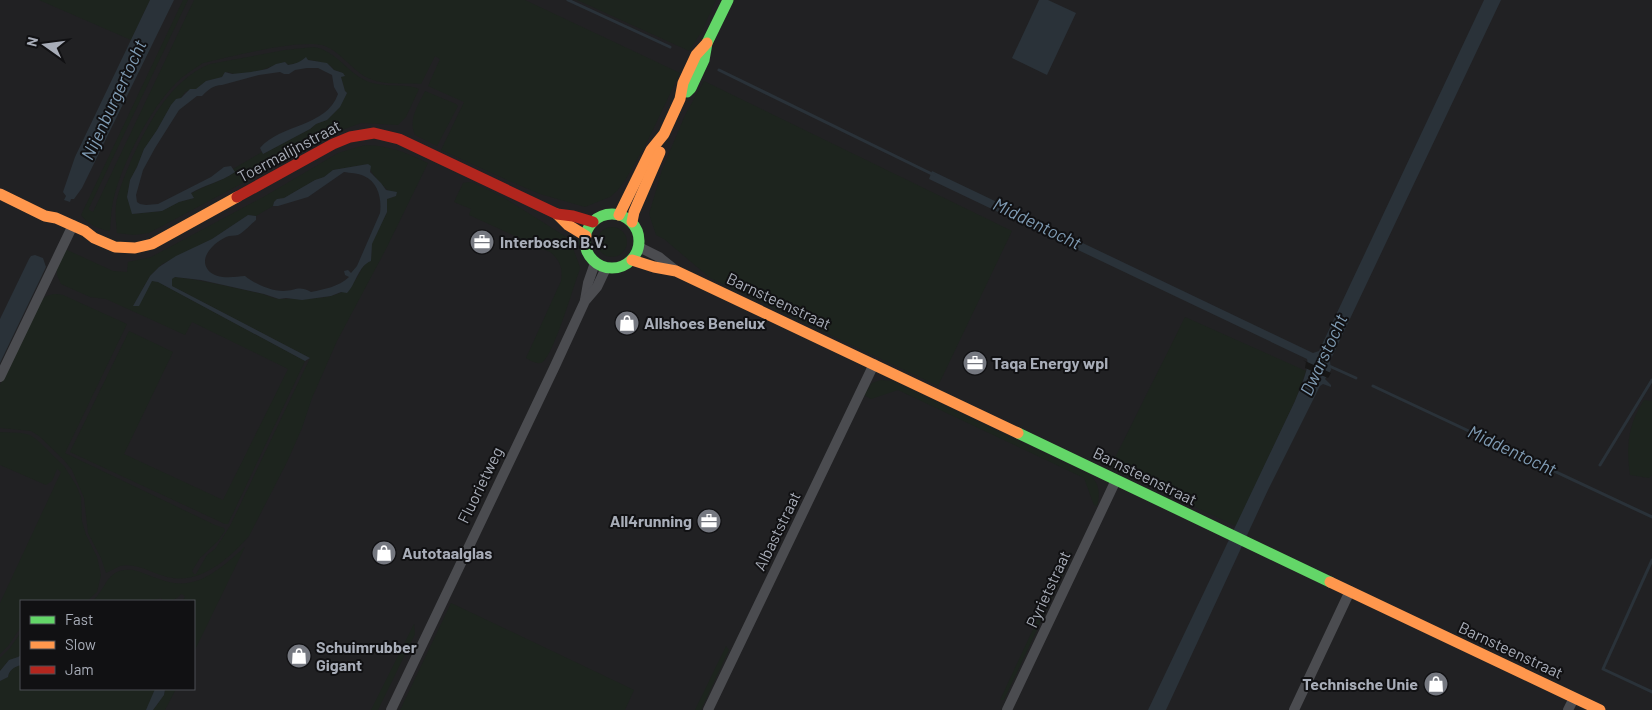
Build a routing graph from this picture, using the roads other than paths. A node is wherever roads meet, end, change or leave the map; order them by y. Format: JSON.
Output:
{"nodes":[{"id":1,"x":728,"y":0,"type":"edge"},
{"id":2,"x":664,"y":134,"type":"junction"},
{"id":3,"x":0,"y":194,"type":"edge"},
{"id":4,"x":557,"y":214,"type":"junction"},
{"id":5,"x":618,"y":215,"type":"junction"},
{"id":6,"x":593,"y":222,"type":"junction"},
{"id":7,"x":632,"y":222,"type":"junction"},
{"id":8,"x":71,"y":229,"type":"junction"},
{"id":9,"x":586,"y":236,"type":"junction"},
{"id":10,"x":639,"y":247,"type":"junction"},
{"id":11,"x":632,"y":260,"type":"junction"},
{"id":12,"x":595,"y":263,"type":"junction"},
{"id":13,"x":606,"y":268,"type":"junction"},
{"id":14,"x":676,"y":271,"type":"junction"},
{"id":15,"x":584,"y":301,"type":"junction"},
{"id":16,"x":874,"y":364,"type":"junction"},
{"id":17,"x":0,"y":376,"type":"edge"},
{"id":18,"x":1116,"y":480,"type":"junction"},
{"id":19,"x":1350,"y":591,"type":"junction"},
{"id":20,"x":1574,"y":698,"type":"junction"},
{"id":21,"x":391,"y":710,"type":"edge"},
{"id":22,"x":708,"y":710,"type":"edge"},
{"id":23,"x":1007,"y":710,"type":"edge"},
{"id":24,"x":1294,"y":710,"type":"edge"},
{"id":25,"x":1568,"y":710,"type":"edge"},
{"id":26,"x":1600,"y":710,"type":"edge"}],
"edges":[{"from":1,"to":2,"type":"street"},
{"from":2,"to":5,"type":"street"},
{"from":2,"to":7,"type":"street"},
{"from":3,"to":8,"type":"street","name":"Toermalijnstraat"},
{"from":4,"to":6,"type":"street","name":"Toermalijnstraat"},
{"from":4,"to":8,"type":"street","name":"Toermalijnstraat"},
{"from":4,"to":9,"type":"street","name":"Toermalijnstraat"},
{"from":5,"to":6,"type":"street"},
{"from":5,"to":7,"type":"street"},
{"from":6,"to":9,"type":"street"},
{"from":7,"to":10,"type":"street"},
{"from":8,"to":17,"type":"street"},
{"from":9,"to":12,"type":"street"},
{"from":10,"to":11,"type":"street"},
{"from":10,"to":14,"type":"street","name":"Barnsteenstraat"},
{"from":11,"to":13,"type":"street"},
{"from":11,"to":14,"type":"street","name":"Barnsteenstraat"},
{"from":12,"to":13,"type":"street"},
{"from":12,"to":15,"type":"street","name":"Fluorietweg"},
{"from":13,"to":15,"type":"street","name":"Fluorietweg"},
{"from":14,"to":16,"type":"street","name":"Barnsteenstraat"},
{"from":15,"to":21,"type":"street","name":"Fluorietweg"},
{"from":16,"to":18,"type":"street","name":"Barnsteenstraat"},
{"from":16,"to":22,"type":"street","name":"Albaststraat"},
{"from":18,"to":19,"type":"street","name":"Barnsteenstraat"},
{"from":18,"to":23,"type":"street","name":"Pyrietstraat"},
{"from":19,"to":20,"type":"street","name":"Barnsteenstraat"},
{"from":19,"to":24,"type":"street"},
{"from":20,"to":25,"type":"street"},
{"from":20,"to":26,"type":"street","name":"Barnsteenstraat"}]}
